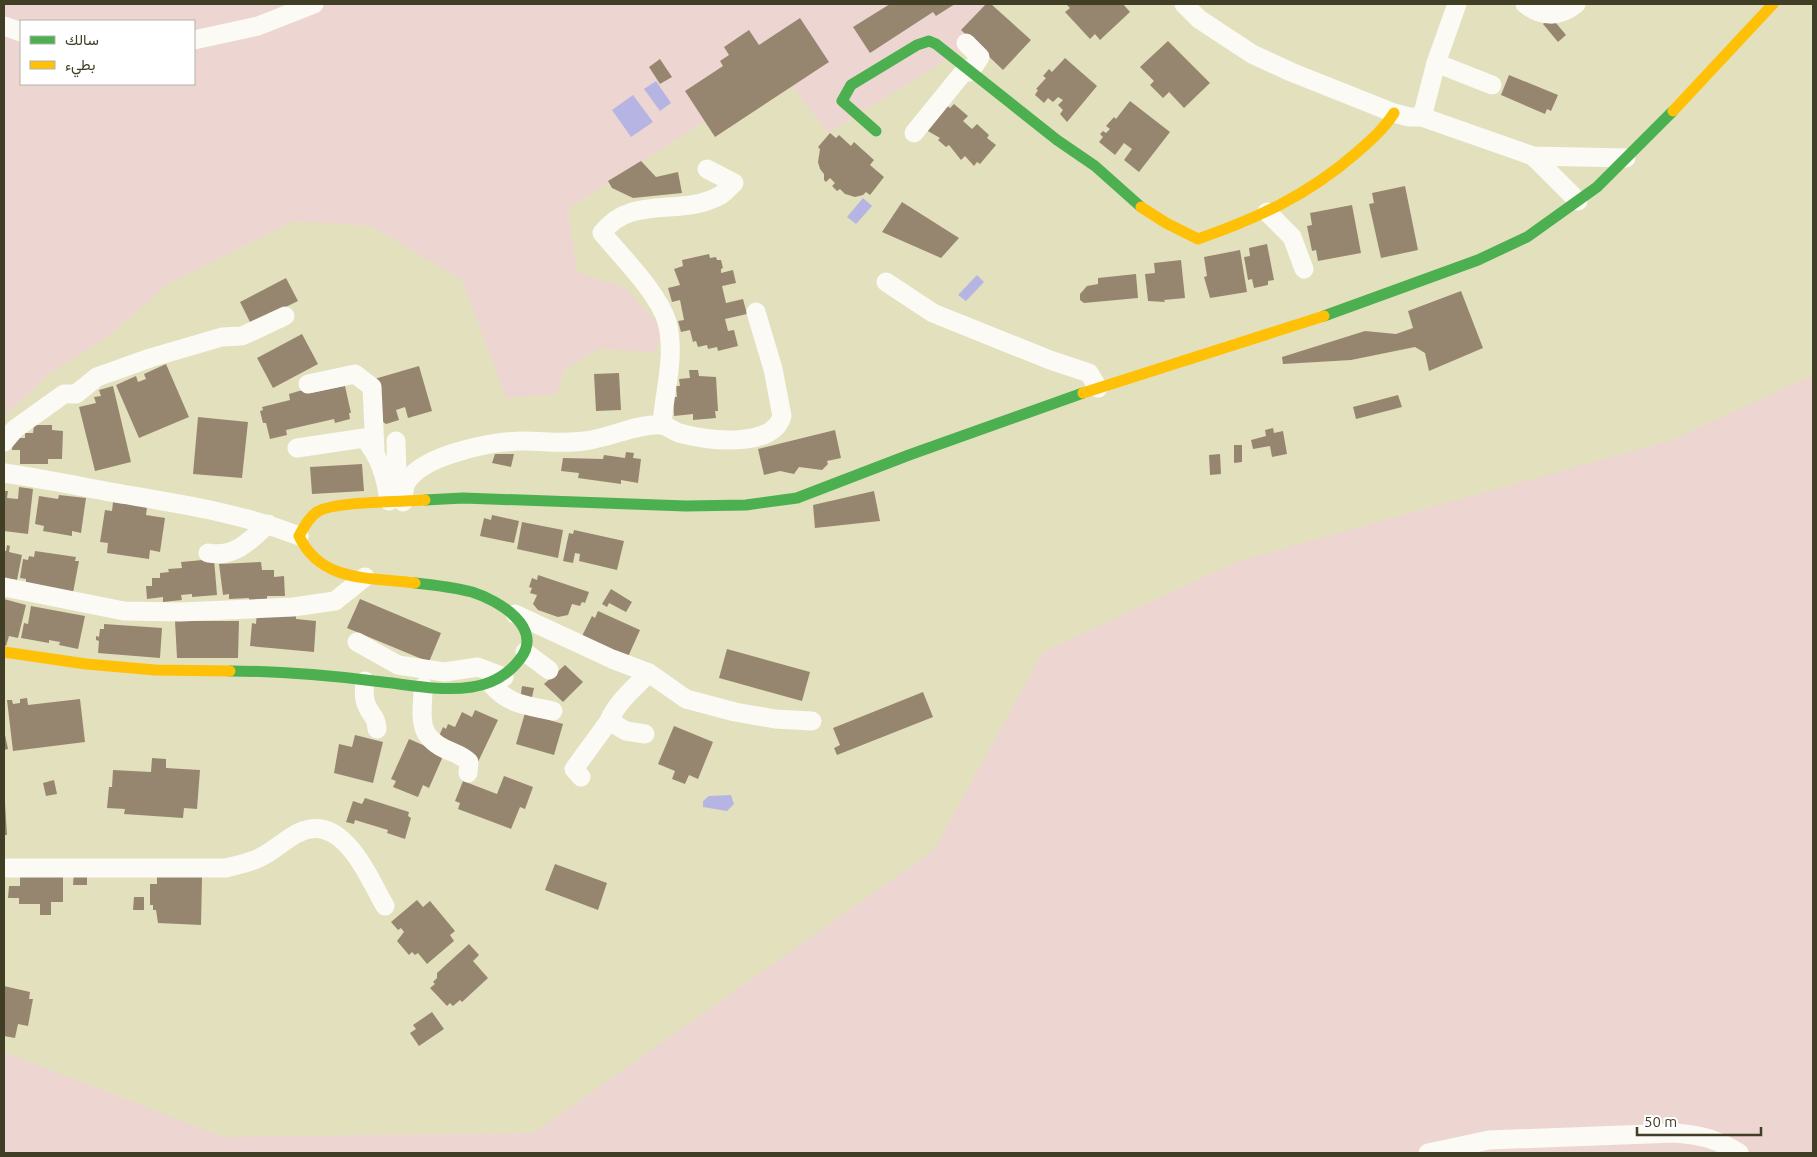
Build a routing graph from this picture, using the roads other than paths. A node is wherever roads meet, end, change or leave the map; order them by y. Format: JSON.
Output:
{"nodes":[{"id":1,"x":314,"y":4,"type":"edge"},
{"id":2,"x":1184,"y":4,"type":"edge"},
{"id":3,"x":1457,"y":4,"type":"edge"},
{"id":4,"x":1524,"y":4,"type":"edge"},
{"id":5,"x":1576,"y":4,"type":"edge"},
{"id":6,"x":1774,"y":4,"type":"edge"},
{"id":7,"x":4,"y":26,"type":"edge"},
{"id":8,"x":20,"y":32,"type":"edge"},
{"id":9,"x":195,"y":40,"type":"edge"},
{"id":10,"x":966,"y":43,"type":"dead end"},
{"id":11,"x":1436,"y":63,"type":"junction"},
{"id":12,"x":968,"y":71,"type":"junction"},
{"id":13,"x":1492,"y":85,"type":"dead end"},
{"id":14,"x":1394,"y":113,"type":"junction"},
{"id":15,"x":1422,"y":117,"type":"junction"},
{"id":16,"x":876,"y":131,"type":"dead end"},
{"id":17,"x":914,"y":134,"type":"dead end"},
{"id":18,"x":1533,"y":156,"type":"junction"},
{"id":19,"x":1626,"y":158,"type":"junction"},
{"id":20,"x":707,"y":169,"type":"dead end"},
{"id":21,"x":1578,"y":201,"type":"junction"},
{"id":22,"x":1267,"y":212,"type":"junction"},
{"id":23,"x":1304,"y":268,"type":"dead end"},
{"id":24,"x":886,"y":282,"type":"dead end"},
{"id":25,"x":756,"y":312,"type":"dead end"},
{"id":26,"x":285,"y":316,"type":"dead end"},
{"id":27,"x":308,"y":384,"type":"dead end"},
{"id":28,"x":1098,"y":388,"type":"junction"},
{"id":29,"x":662,"y":425,"type":"junction"},
{"id":30,"x":396,"y":441,"type":"dead end"},
{"id":31,"x":4,"y":442,"type":"edge"},
{"id":32,"x":297,"y":448,"type":"dead end"},
{"id":33,"x":375,"y":451,"type":"junction"},
{"id":34,"x":4,"y":473,"type":"edge"},
{"id":35,"x":398,"y":498,"type":"junction"},
{"id":36,"x":268,"y":524,"type":"junction"},
{"id":37,"x":299,"y":536,"type":"junction"},
{"id":38,"x":208,"y":553,"type":"dead end"},
{"id":39,"x":365,"y":577,"type":"junction"},
{"id":40,"x":4,"y":587,"type":"edge"},
{"id":41,"x":503,"y":608,"type":"junction"},
{"id":42,"x":357,"y":642,"type":"dead end"},
{"id":43,"x":4,"y":652,"type":"edge"},
{"id":44,"x":525,"y":652,"type":"junction"},
{"id":45,"x":549,"y":670,"type":"dead end"},
{"id":46,"x":649,"y":673,"type":"junction"},
{"id":47,"x":497,"y":680,"type":"junction"},
{"id":48,"x":365,"y":681,"type":"junction"},
{"id":49,"x":423,"y":687,"type":"junction"},
{"id":50,"x":553,"y":711,"type":"dead end"},
{"id":51,"x":609,"y":720,"type":"junction"},
{"id":52,"x":812,"y":721,"type":"dead end"},
{"id":53,"x":377,"y":729,"type":"dead end"},
{"id":54,"x":645,"y":734,"type":"dead end"},
{"id":55,"x":468,"y":773,"type":"dead end"},
{"id":56,"x":581,"y":777,"type":"dead end"},
{"id":57,"x":4,"y":868,"type":"edge"},
{"id":58,"x":385,"y":906,"type":"dead end"},
{"id":59,"x":1428,"y":1153,"type":"edge"},
{"id":60,"x":1739,"y":1153,"type":"edge"}],
"edges":[{"from":1,"to":9,"type":"street"},
{"from":2,"to":14,"type":"street"},
{"from":3,"to":11,"type":"street"},
{"from":4,"to":5,"type":"street"},
{"from":6,"to":19,"type":"street"},
{"from":7,"to":8,"type":"street"},
{"from":10,"to":12,"type":"street"},
{"from":11,"to":13,"type":"street"},
{"from":11,"to":15,"type":"street"},
{"from":12,"to":16,"type":"street"},
{"from":12,"to":17,"type":"street"},
{"from":12,"to":22,"type":"street"},
{"from":14,"to":15,"type":"street"},
{"from":14,"to":22,"type":"street"},
{"from":15,"to":18,"type":"street"},
{"from":18,"to":19,"type":"street"},
{"from":18,"to":21,"type":"street"},
{"from":19,"to":21,"type":"street"},
{"from":20,"to":29,"type":"street"},
{"from":21,"to":28,"type":"street"},
{"from":22,"to":23,"type":"street"},
{"from":24,"to":28,"type":"street"},
{"from":25,"to":29,"type":"street"},
{"from":26,"to":31,"type":"street"},
{"from":27,"to":33,"type":"street"},
{"from":28,"to":35,"type":"street"},
{"from":29,"to":35,"type":"street"},
{"from":30,"to":35,"type":"street"},
{"from":32,"to":33,"type":"street"},
{"from":33,"to":35,"type":"street"},
{"from":34,"to":36,"type":"street"},
{"from":35,"to":37,"type":"street"},
{"from":36,"to":37,"type":"street"},
{"from":36,"to":38,"type":"street"},
{"from":37,"to":39,"type":"street"},
{"from":39,"to":40,"type":"street"},
{"from":39,"to":41,"type":"street"},
{"from":41,"to":44,"type":"street"},
{"from":41,"to":46,"type":"street"},
{"from":42,"to":47,"type":"street"},
{"from":43,"to":48,"type":"street"},
{"from":44,"to":45,"type":"street"},
{"from":44,"to":47,"type":"street"},
{"from":46,"to":51,"type":"street"},
{"from":46,"to":52,"type":"street"},
{"from":47,"to":49,"type":"street"},
{"from":47,"to":50,"type":"street"},
{"from":48,"to":49,"type":"street"},
{"from":48,"to":53,"type":"street"},
{"from":49,"to":55,"type":"street"},
{"from":51,"to":54,"type":"street"},
{"from":51,"to":56,"type":"street"},
{"from":57,"to":58,"type":"street"},
{"from":59,"to":60,"type":"street"}]}
